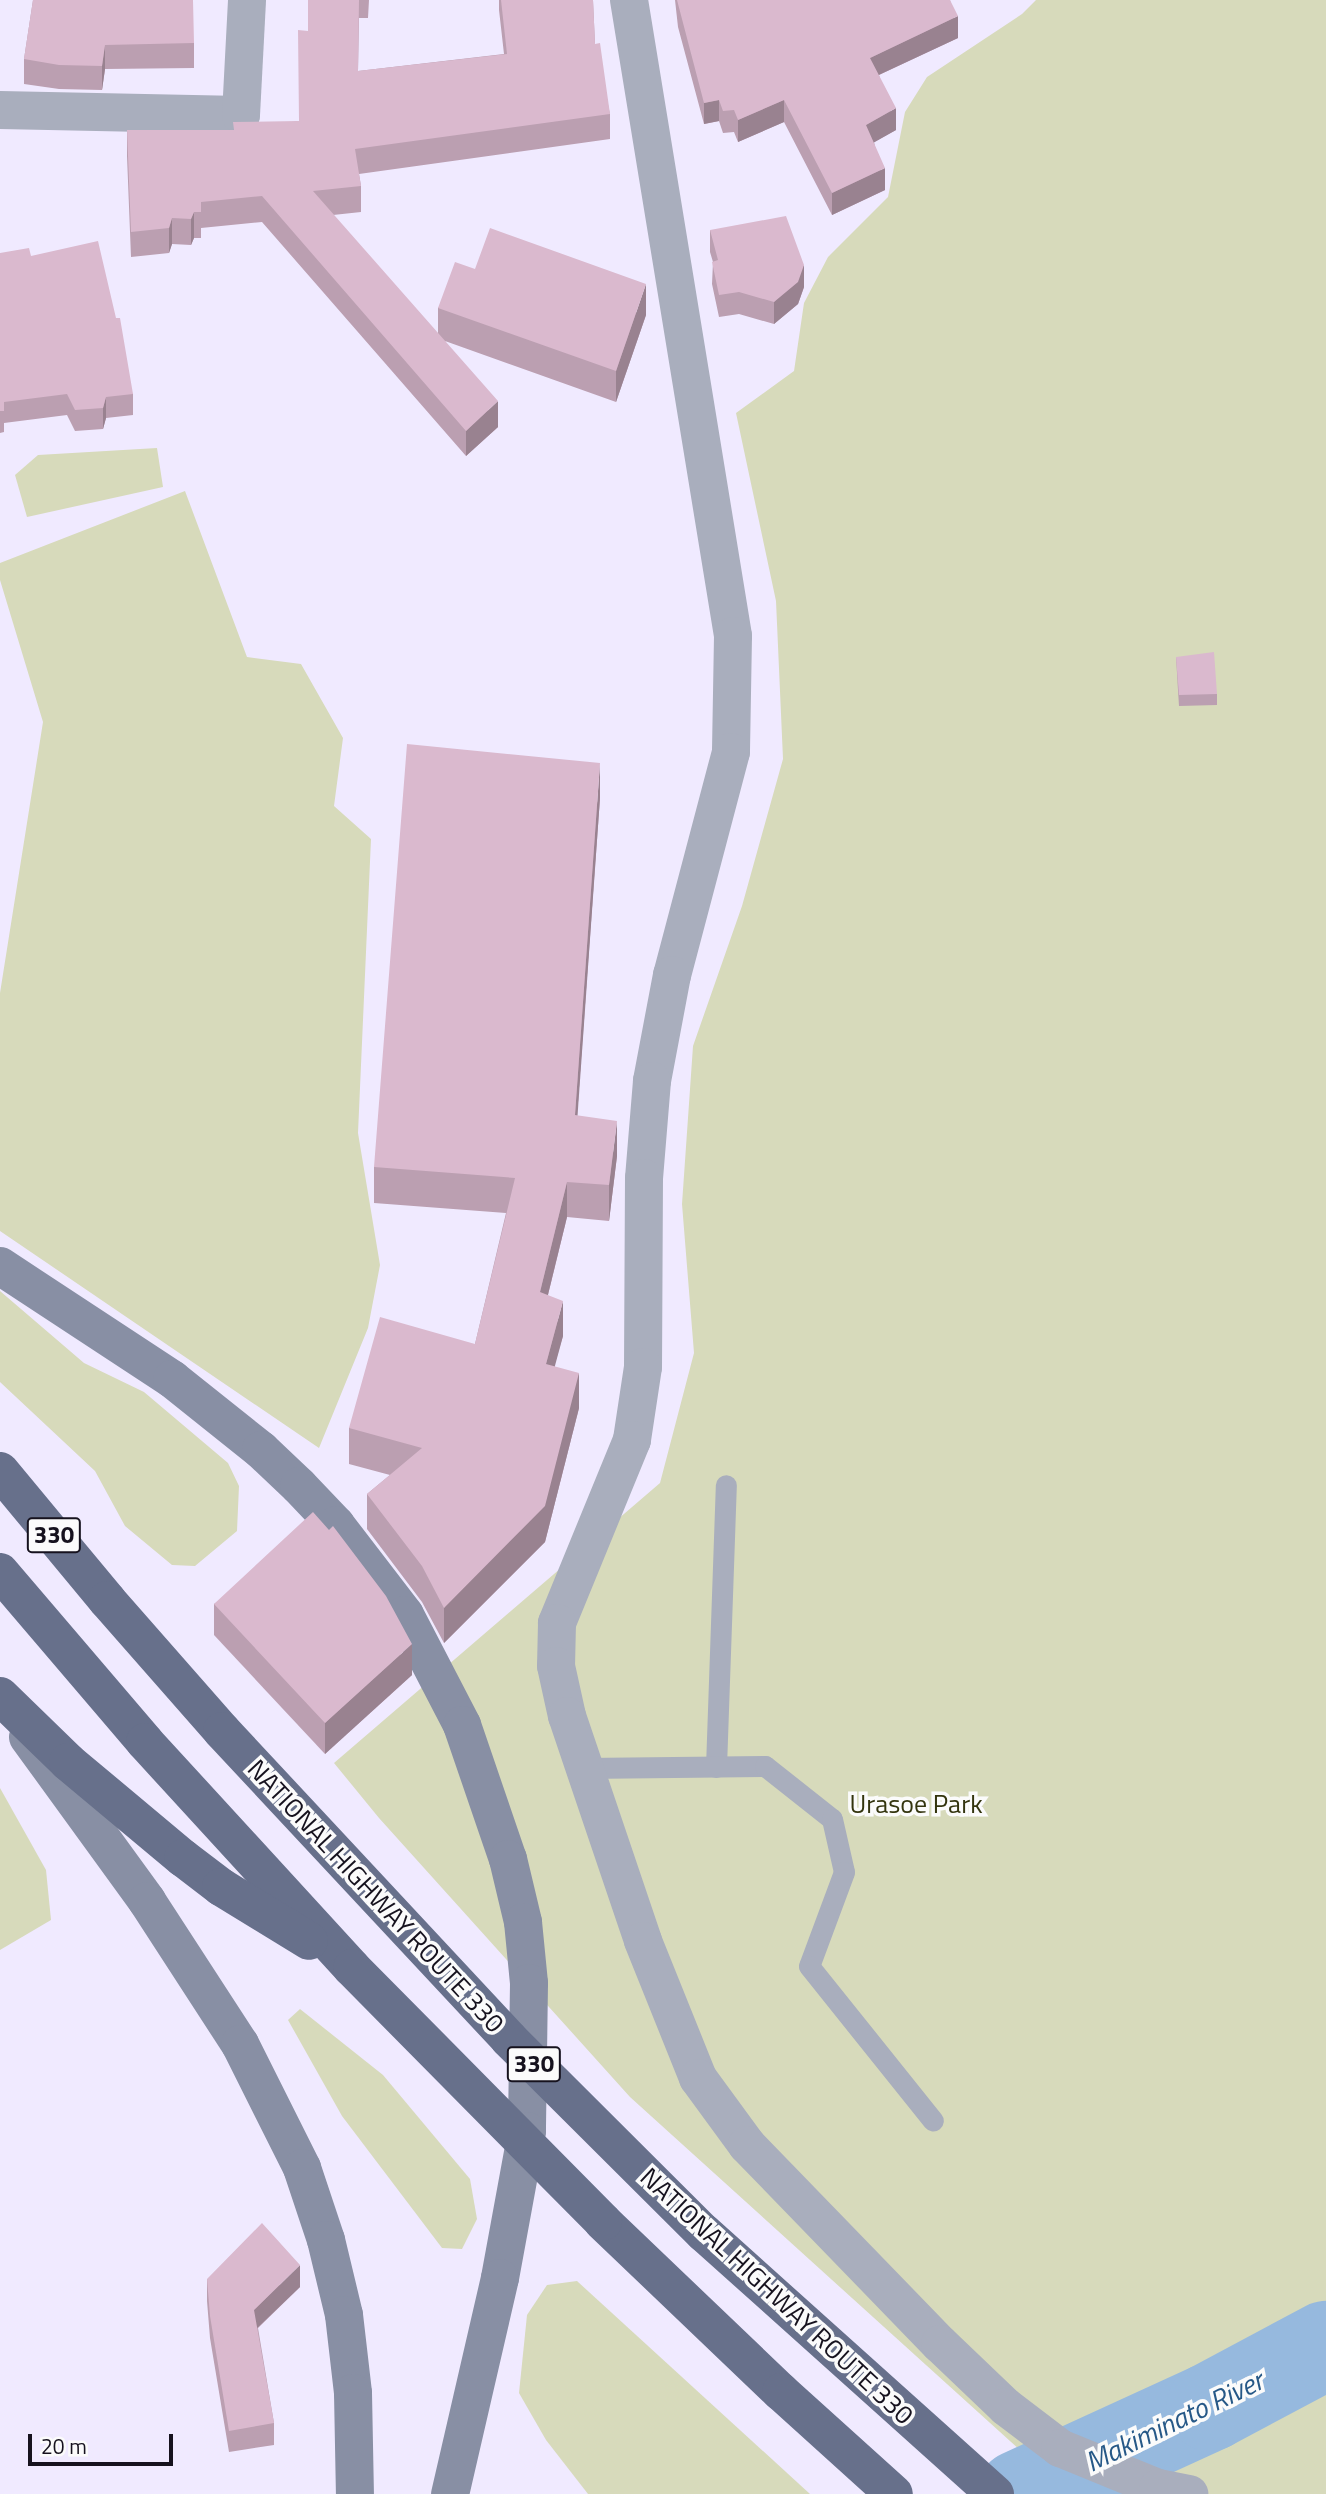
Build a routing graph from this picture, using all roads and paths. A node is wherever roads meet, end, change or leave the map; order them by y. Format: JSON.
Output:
{"nodes":[{"id":1,"x":247,"y":0,"type":"edge"},
{"id":2,"x":629,"y":0,"type":"edge"},
{"id":3,"x":0,"y":110,"type":"edge"},
{"id":4,"x":0,"y":1266,"type":"edge"},
{"id":5,"x":0,"y":1471,"type":"edge"},
{"id":6,"x":726,"y":1485,"type":"dead end"},
{"id":7,"x":0,"y":1572,"type":"edge"},
{"id":8,"x":0,"y":1697,"type":"edge"},
{"id":9,"x":716,"y":1767,"type":"junction"},
{"id":10,"x":584,"y":1768,"type":"junction"},
{"id":11,"x":352,"y":1968,"type":"junction"},
{"id":12,"x":933,"y":2121,"type":"dead end"},
{"id":13,"x":355,"y":2494,"type":"edge"},
{"id":14,"x":450,"y":2494,"type":"edge"},
{"id":15,"x":894,"y":2494,"type":"edge"},
{"id":16,"x":995,"y":2494,"type":"edge"},
{"id":17,"x":1189,"y":2494,"type":"edge"}],
"edges":[{"from":1,"to":3,"type":"street"},
{"from":2,"to":10,"type":"street"},
{"from":4,"to":14,"type":"main road"},
{"from":5,"to":16,"type":"highway","name":"NATIONAL HIGHWAY ROUTE 330","number":"330","bridge":true},
{"from":6,"to":9,"type":"lane"},
{"from":7,"to":11,"type":"highway","number":"330"},
{"from":8,"to":11,"type":"highway","number":"330"},
{"from":8,"to":13,"type":"main road"},
{"from":9,"to":10,"type":"lane"},
{"from":9,"to":12,"type":"lane"},
{"from":10,"to":17,"type":"street"},
{"from":11,"to":15,"type":"highway","number":"330","bridge":true}]}
